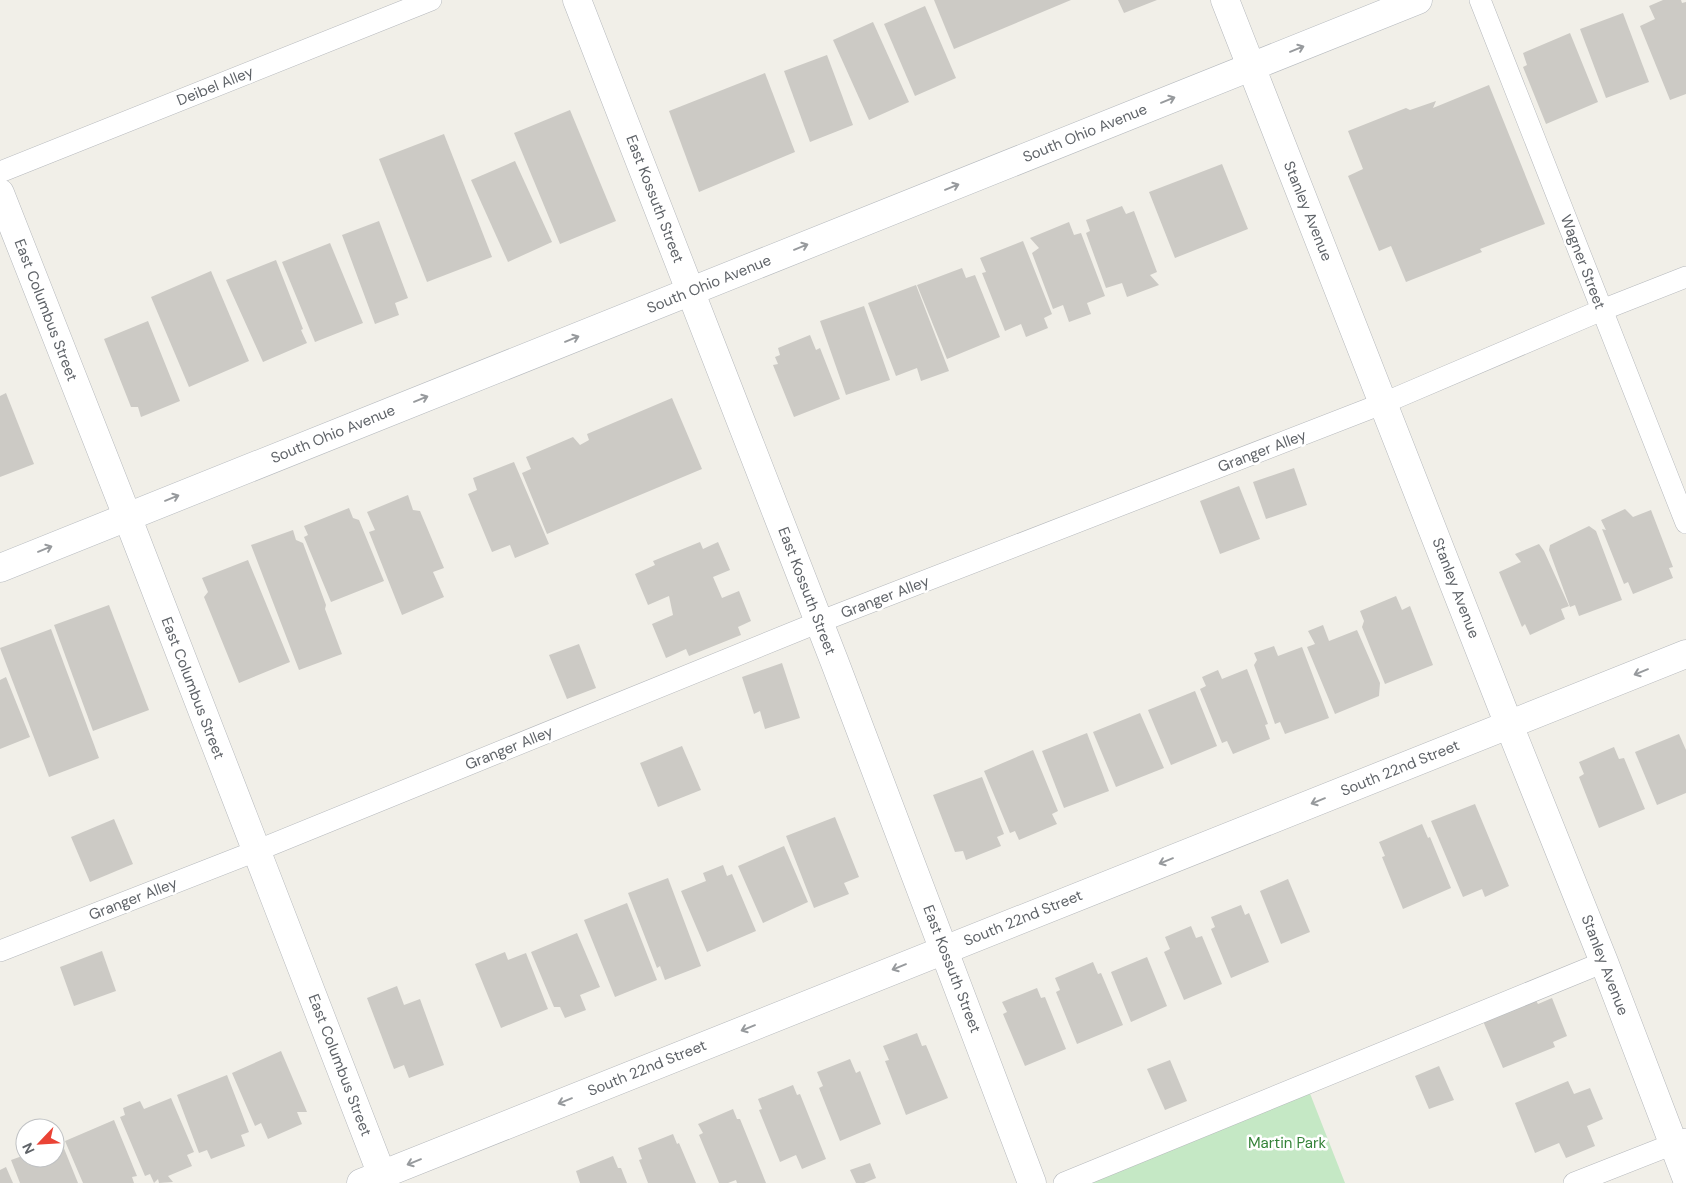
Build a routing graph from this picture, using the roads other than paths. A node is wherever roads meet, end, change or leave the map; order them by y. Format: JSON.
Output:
{"nodes":[{"id":1,"x":430,"y":0,"type":"edge"},
{"id":2,"x":578,"y":0,"type":"edge"},
{"id":3,"x":1225,"y":0,"type":"edge"},
{"id":4,"x":1418,"y":0,"type":"edge"},
{"id":5,"x":1480,"y":0,"type":"edge"},
{"id":6,"x":1252,"y":67,"type":"junction"},
{"id":7,"x":0,"y":172,"type":"edge"},
{"id":8,"x":0,"y":193,"type":"edge"},
{"id":9,"x":1686,"y":277,"type":"edge"},
{"id":10,"x":691,"y":291,"type":"junction"},
{"id":11,"x":1602,"y":310,"type":"junction"},
{"id":12,"x":1384,"y":403,"type":"junction"},
{"id":13,"x":127,"y":516,"type":"junction"},
{"id":14,"x":1686,"y":523,"type":"edge"},
{"id":15,"x":0,"y":568,"type":"edge"},
{"id":16,"x":819,"y":622,"type":"junction"},
{"id":17,"x":1686,"y":654,"type":"edge"},
{"id":18,"x":1509,"y":725,"type":"junction"},
{"id":19,"x":256,"y":850,"type":"junction"},
{"id":20,"x":944,"y":949,"type":"junction"},
{"id":21,"x":0,"y":951,"type":"edge"},
{"id":22,"x":1604,"y":962,"type":"junction"},
{"id":23,"x":1680,"y":1141,"type":"edge"},
{"id":24,"x":1686,"y":1177,"type":"edge"},
{"id":25,"x":376,"y":1180,"type":"edge"},
{"id":26,"x":1032,"y":1183,"type":"edge"},
{"id":27,"x":1064,"y":1183,"type":"edge"},
{"id":28,"x":1574,"y":1183,"type":"edge"}],
"edges":[{"from":1,"to":7,"type":"lane","name":"Deibel Alley"},
{"from":2,"to":10,"type":"street","name":"East Kossuth Street"},
{"from":3,"to":6,"type":"street","name":"Stanley Avenue"},
{"from":6,"to":4,"type":"street","name":"South Ohio Avenue","one_way":true},
{"from":5,"to":11,"type":"lane","name":"Wagner Street"},
{"from":10,"to":6,"type":"street","name":"South Ohio Avenue","one_way":true},
{"from":6,"to":12,"type":"street","name":"Stanley Avenue"},
{"from":8,"to":13,"type":"street","name":"East Columbus Street"},
{"from":9,"to":11,"type":"lane","name":"Granger Alley"},
{"from":13,"to":10,"type":"street","name":"South Ohio Avenue","one_way":true},
{"from":10,"to":16,"type":"street","name":"East Kossuth Street"},
{"from":11,"to":12,"type":"lane","name":"Granger Alley"},
{"from":11,"to":14,"type":"lane","name":"Wagner Street"},
{"from":12,"to":16,"type":"lane","name":"Granger Alley"},
{"from":12,"to":18,"type":"street","name":"Stanley Avenue"},
{"from":15,"to":13,"type":"street","name":"South Ohio Avenue","one_way":true},
{"from":13,"to":19,"type":"street","name":"East Columbus Street"},
{"from":16,"to":19,"type":"lane","name":"Granger Alley"},
{"from":16,"to":20,"type":"street","name":"East Kossuth Street"},
{"from":17,"to":18,"type":"street","name":"South 22nd Street","one_way":true},
{"from":18,"to":20,"type":"street","name":"South 22nd Street","one_way":true},
{"from":18,"to":22,"type":"street","name":"Stanley Avenue"},
{"from":19,"to":21,"type":"lane","name":"Granger Alley"},
{"from":19,"to":25,"type":"street","name":"East Columbus Street"},
{"from":20,"to":25,"type":"street","name":"South 22nd Street","one_way":true},
{"from":20,"to":26,"type":"street","name":"East Kossuth Street"},
{"from":22,"to":23,"type":"street","name":"Stanley Avenue"},
{"from":22,"to":27,"type":"lane"},
{"from":23,"to":24,"type":"street","name":"Stanley Avenue"},
{"from":23,"to":28,"type":"lane"}]}
